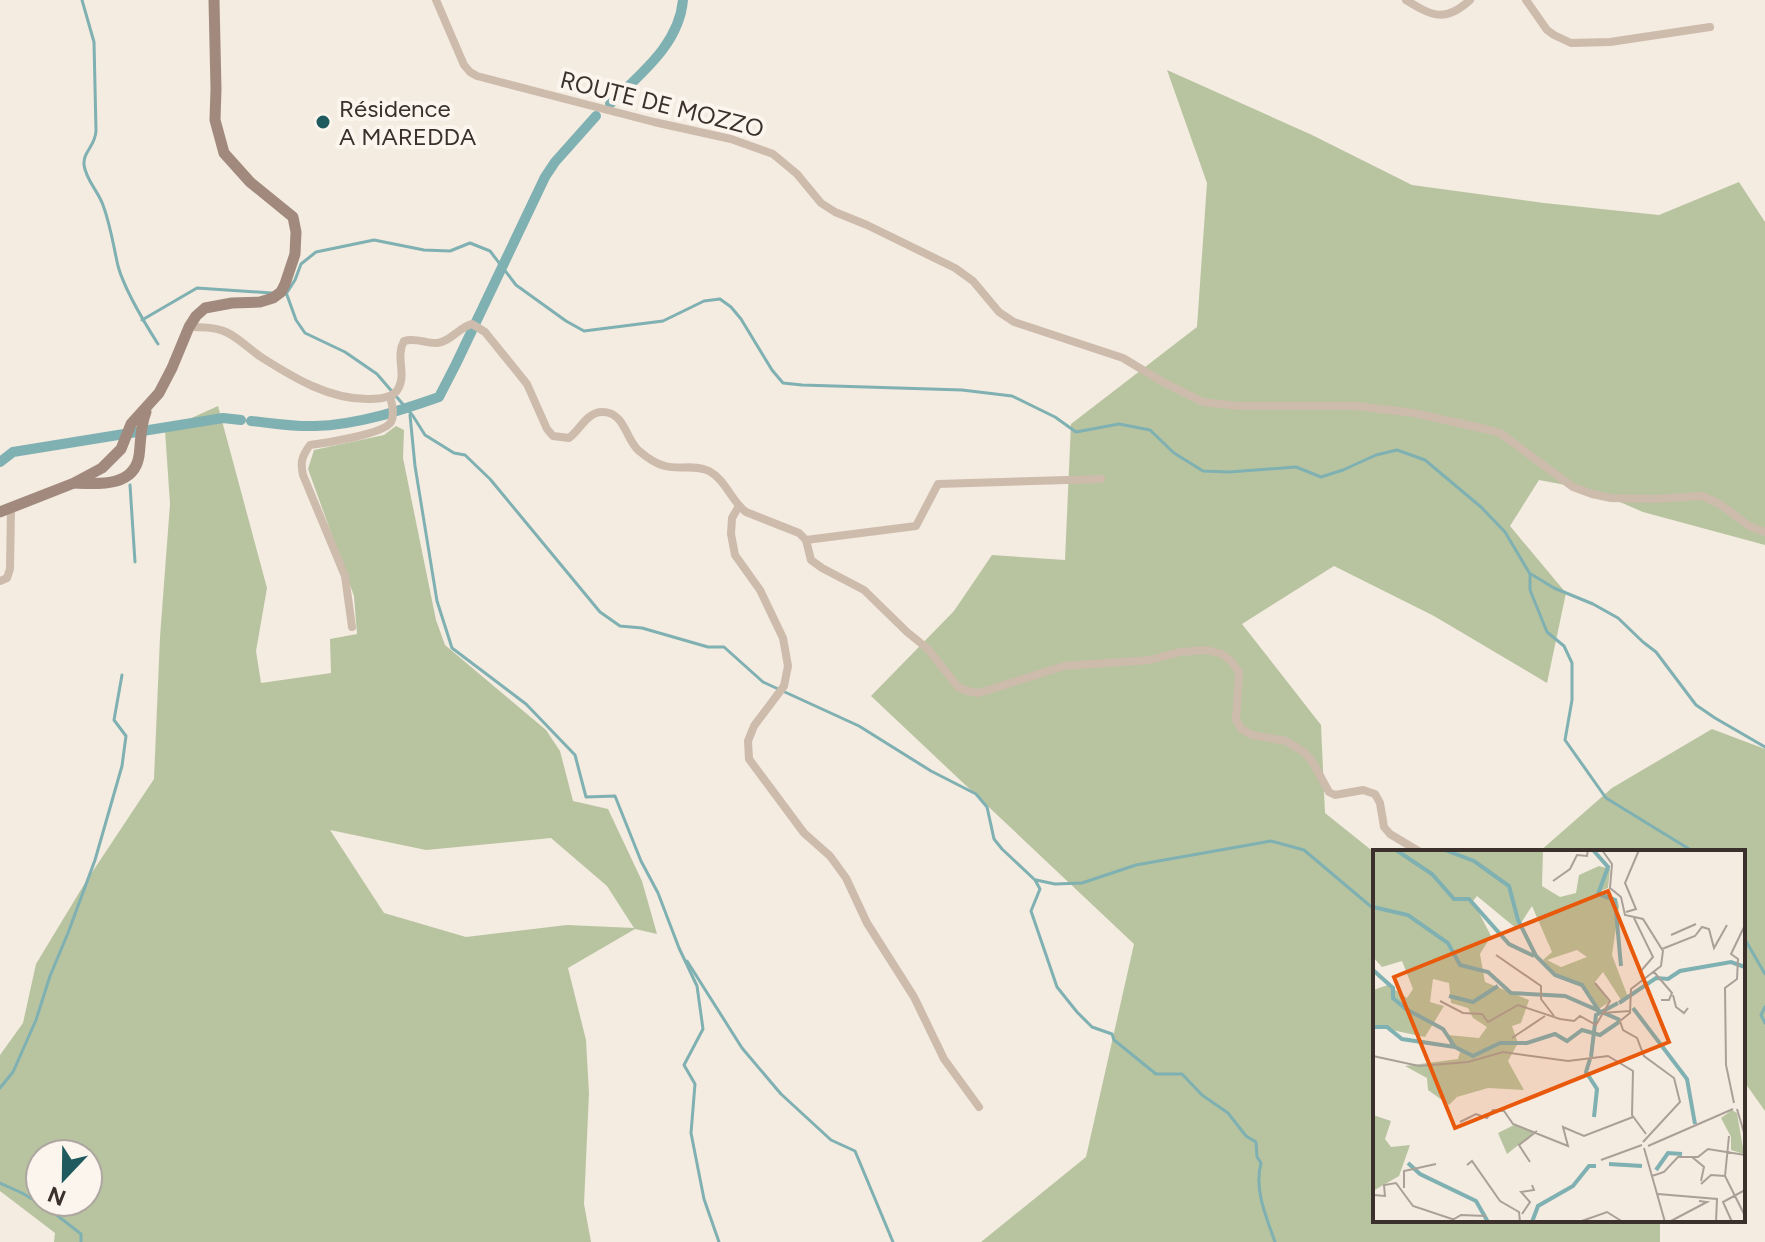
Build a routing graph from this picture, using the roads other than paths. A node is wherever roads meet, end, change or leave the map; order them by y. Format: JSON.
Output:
{"nodes":[{"id":1,"x":214,"y":0,"type":"edge"},
{"id":2,"x":436,"y":0,"type":"edge"},
{"id":3,"x":1406,"y":0,"type":"edge"},
{"id":4,"x":1470,"y":0,"type":"edge"},
{"id":5,"x":1526,"y":0,"type":"edge"},
{"id":6,"x":1710,"y":27,"type":"dead end"},
{"id":7,"x":189,"y":327,"type":"junction"},
{"id":8,"x":394,"y":393,"type":"junction"},
{"id":9,"x":149,"y":404,"type":"junction"},
{"id":10,"x":121,"y":449,"type":"junction"},
{"id":11,"x":138,"y":460,"type":"junction"},
{"id":12,"x":1101,"y":479,"type":"dead end"},
{"id":13,"x":74,"y":483,"type":"junction"},
{"id":14,"x":739,"y":506,"type":"junction"},
{"id":15,"x":6,"y":510,"type":"edge"},
{"id":16,"x":1765,"y":532,"type":"edge"},
{"id":17,"x":806,"y":540,"type":"junction"},
{"id":18,"x":0,"y":581,"type":"edge"},
{"id":19,"x":352,"y":627,"type":"dead end"},
{"id":20,"x":1417,"y":850,"type":"edge"},
{"id":21,"x":979,"y":1107,"type":"dead end"}],
"edges":[{"from":1,"to":7,"type":"street"},
{"from":2,"to":16,"type":"street","name":"ROUTE DE MOZZO"},
{"from":3,"to":4,"type":"street"},
{"from":5,"to":6,"type":"street"},
{"from":7,"to":8,"type":"street"},
{"from":7,"to":9,"type":"street"},
{"from":8,"to":14,"type":"street"},
{"from":8,"to":19,"type":"street"},
{"from":9,"to":10,"type":"street"},
{"from":9,"to":11,"type":"street"},
{"from":10,"to":11,"type":"street"},
{"from":10,"to":13,"type":"street"},
{"from":11,"to":13,"type":"street"},
{"from":12,"to":17,"type":"street"},
{"from":13,"to":15,"type":"street"},
{"from":14,"to":17,"type":"street"},
{"from":14,"to":21,"type":"street"},
{"from":15,"to":18,"type":"street"},
{"from":17,"to":20,"type":"street"}]}
